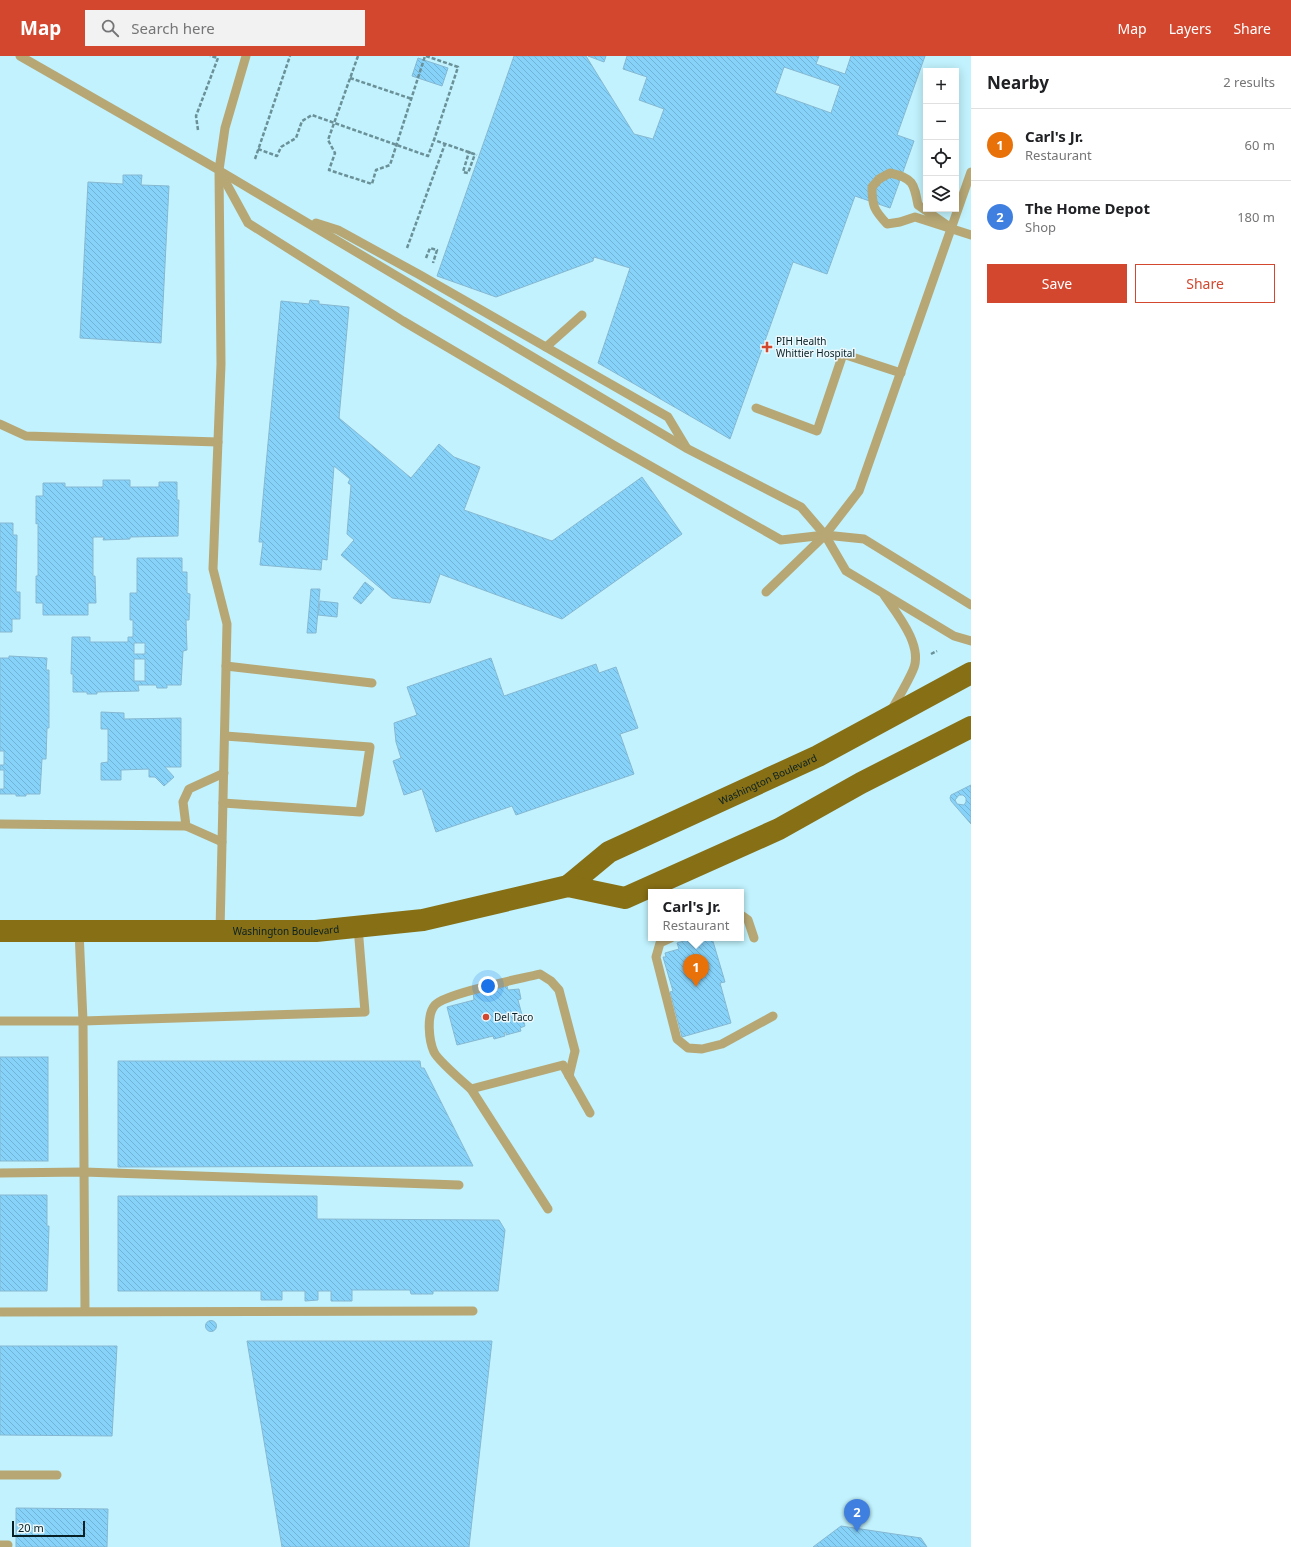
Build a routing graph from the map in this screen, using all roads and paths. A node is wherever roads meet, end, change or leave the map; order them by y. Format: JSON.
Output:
{"nodes":[{"id":1,"x":20,"y":56,"type":"edge"},
{"id":2,"x":210,"y":56,"type":"edge"},
{"id":3,"x":246,"y":56,"type":"edge"},
{"id":4,"x":290,"y":56,"type":"edge"},
{"id":5,"x":358,"y":56,"type":"edge"},
{"id":6,"x":426,"y":56,"type":"edge"},
{"id":7,"x":350,"y":78,"type":"junction"},
{"id":8,"x":412,"y":99,"type":"junction"},
{"id":9,"x":334,"y":123,"type":"junction"},
{"id":10,"x":198,"y":130,"type":"dead end"},
{"id":11,"x":434,"y":140,"type":"junction"},
{"id":12,"x":445,"y":144,"type":"junction"},
{"id":13,"x":397,"y":145,"type":"junction"},
{"id":14,"x":258,"y":149,"type":"junction"},
{"id":15,"x":469,"y":152,"type":"junction"},
{"id":16,"x":255,"y":159,"type":"dead end"},
{"id":17,"x":219,"y":170,"type":"junction"},
{"id":18,"x":971,"y":172,"type":"edge"},
{"id":19,"x":300,"y":218,"type":"junction"},
{"id":20,"x":951,"y":228,"type":"junction"},
{"id":21,"x":971,"y":235,"type":"edge"},
{"id":22,"x":407,"y":248,"type":"dead end"},
{"id":23,"x":430,"y":248,"type":"dead end"},
{"id":24,"x":432,"y":267,"type":"dead end"},
{"id":25,"x":582,"y":315,"type":"dead end"},
{"id":26,"x":546,"y":347,"type":"junction"},
{"id":27,"x":901,"y":373,"type":"junction"},
{"id":28,"x":756,"y":408,"type":"dead end"},
{"id":29,"x":0,"y":424,"type":"edge"},
{"id":30,"x":218,"y":442,"type":"junction"},
{"id":31,"x":686,"y":448,"type":"junction"},
{"id":32,"x":825,"y":535,"type":"junction"},
{"id":33,"x":766,"y":592,"type":"dead end"},
{"id":34,"x":882,"y":592,"type":"junction"},
{"id":35,"x":971,"y":605,"type":"edge"},
{"id":36,"x":971,"y":641,"type":"edge"},
{"id":37,"x":226,"y":666,"type":"junction"},
{"id":38,"x":971,"y":674,"type":"edge"},
{"id":39,"x":372,"y":683,"type":"dead end"},
{"id":40,"x":886,"y":719,"type":"junction"},
{"id":41,"x":971,"y":727,"type":"edge"},
{"id":42,"x":224,"y":736,"type":"junction"},
{"id":43,"x":224,"y":773,"type":"junction"},
{"id":44,"x":223,"y":803,"type":"junction"},
{"id":45,"x":0,"y":824,"type":"edge"},
{"id":46,"x":186,"y":826,"type":"junction"},
{"id":47,"x":222,"y":842,"type":"junction"},
{"id":48,"x":568,"y":886,"type":"junction"},
{"id":49,"x":744,"y":917,"type":"edge"},
{"id":50,"x":358,"y":927,"type":"junction"},
{"id":51,"x":0,"y":930,"type":"edge"},
{"id":52,"x":79,"y":931,"type":"junction"},
{"id":53,"x":220,"y":931,"type":"junction"},
{"id":54,"x":754,"y":938,"type":"dead end"},
{"id":55,"x":664,"y":941,"type":"edge"},
{"id":56,"x":773,"y":1016,"type":"dead end"},
{"id":57,"x":0,"y":1021,"type":"edge"},
{"id":58,"x":83,"y":1021,"type":"junction"},
{"id":59,"x":569,"y":1076,"type":"junction"},
{"id":60,"x":470,"y":1089,"type":"junction"},
{"id":61,"x":590,"y":1113,"type":"dead end"},
{"id":62,"x":84,"y":1172,"type":"junction"},
{"id":63,"x":0,"y":1174,"type":"edge"},
{"id":64,"x":459,"y":1185,"type":"dead end"},
{"id":65,"x":548,"y":1209,"type":"dead end"},
{"id":66,"x":85,"y":1311,"type":"junction"},
{"id":67,"x":473,"y":1311,"type":"dead end"},
{"id":68,"x":0,"y":1312,"type":"edge"},
{"id":69,"x":0,"y":1475,"type":"edge"},
{"id":70,"x":57,"y":1475,"type":"dead end"}],
"edges":[{"from":1,"to":17,"type":"lane"},
{"from":2,"to":10,"type":"path"},
{"from":3,"to":17,"type":"lane"},
{"from":4,"to":14,"type":"path"},
{"from":5,"to":7,"type":"path"},
{"from":6,"to":8,"type":"path"},
{"from":6,"to":11,"type":"path"},
{"from":7,"to":8,"type":"path"},
{"from":7,"to":9,"type":"path"},
{"from":8,"to":13,"type":"path"},
{"from":9,"to":13,"type":"path"},
{"from":9,"to":13,"type":"path"},
{"from":9,"to":14,"type":"path"},
{"from":11,"to":12,"type":"path"},
{"from":11,"to":13,"type":"path"},
{"from":12,"to":15,"type":"path"},
{"from":12,"to":22,"type":"path"},
{"from":14,"to":16,"type":"path"},
{"from":15,"to":15,"type":"path"},
{"from":17,"to":19,"type":"lane"},
{"from":17,"to":30,"type":"lane"},
{"from":17,"to":32,"type":"lane"},
{"from":18,"to":20,"type":"lane"},
{"from":19,"to":26,"type":"lane"},
{"from":19,"to":31,"type":"lane"},
{"from":20,"to":20,"type":"lane"},
{"from":20,"to":21,"type":"lane"},
{"from":20,"to":27,"type":"lane"},
{"from":23,"to":24,"type":"path"},
{"from":25,"to":26,"type":"lane"},
{"from":26,"to":31,"type":"lane"},
{"from":27,"to":28,"type":"lane"},
{"from":27,"to":32,"type":"lane"},
{"from":29,"to":30,"type":"lane"},
{"from":30,"to":37,"type":"lane"},
{"from":31,"to":32,"type":"lane"},
{"from":32,"to":33,"type":"lane"},
{"from":32,"to":34,"type":"lane"},
{"from":32,"to":35,"type":"lane"},
{"from":34,"to":36,"type":"lane"},
{"from":34,"to":40,"type":"lane"},
{"from":37,"to":39,"type":"lane"},
{"from":37,"to":42,"type":"lane"},
{"from":38,"to":40,"type":"main road","name":"Washington Boulevard"},
{"from":40,"to":48,"type":"main road","name":"Washington Boulevard"},
{"from":41,"to":48,"type":"main road","name":"Washington Boulevard"},
{"from":42,"to":43,"type":"lane"},
{"from":42,"to":44,"type":"lane"},
{"from":43,"to":44,"type":"lane"},
{"from":43,"to":46,"type":"lane"},
{"from":44,"to":47,"type":"lane"},
{"from":45,"to":46,"type":"lane"},
{"from":46,"to":47,"type":"lane"},
{"from":47,"to":53,"type":"lane"},
{"from":48,"to":50,"type":"main road","name":"Washington Boulevard"},
{"from":49,"to":54,"type":"lane"},
{"from":50,"to":53,"type":"main road","name":"Washington Boulevard"},
{"from":50,"to":58,"type":"lane"},
{"from":51,"to":52,"type":"main road","name":"Washington Boulevard"},
{"from":52,"to":53,"type":"main road","name":"Washington Boulevard"},
{"from":52,"to":58,"type":"lane"},
{"from":55,"to":56,"type":"lane"},
{"from":57,"to":58,"type":"lane"},
{"from":58,"to":62,"type":"lane"},
{"from":59,"to":60,"type":"lane"},
{"from":59,"to":60,"type":"lane"},
{"from":59,"to":61,"type":"lane"},
{"from":60,"to":65,"type":"lane"},
{"from":62,"to":63,"type":"lane"},
{"from":62,"to":64,"type":"lane"},
{"from":62,"to":66,"type":"lane"},
{"from":66,"to":67,"type":"lane"},
{"from":66,"to":68,"type":"lane"},
{"from":69,"to":70,"type":"lane"}]}
